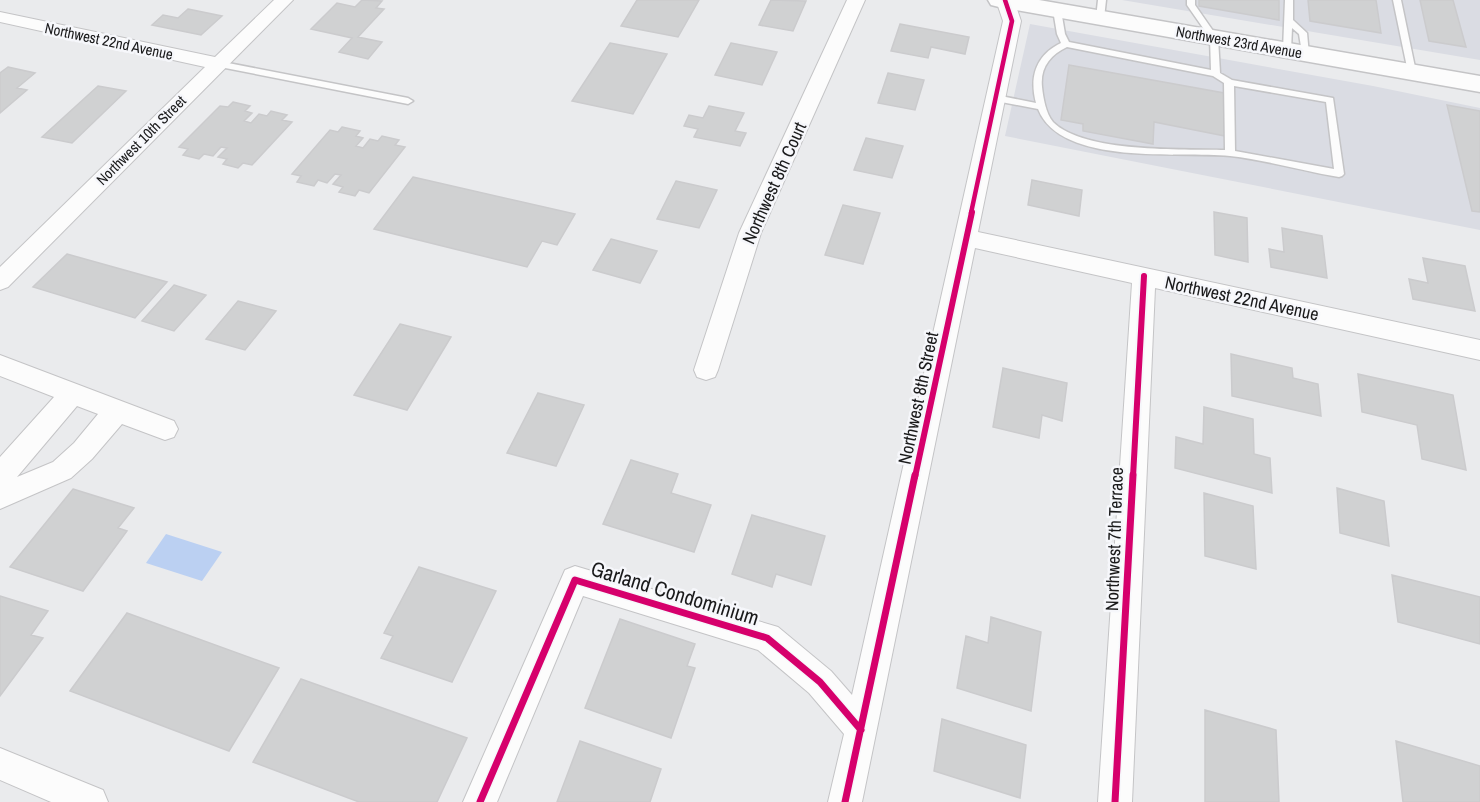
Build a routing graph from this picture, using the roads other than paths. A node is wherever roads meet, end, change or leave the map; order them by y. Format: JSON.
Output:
{"nodes":[{"id":1,"x":284,"y":0,"type":"edge"},
{"id":2,"x":856,"y":0,"type":"edge"},
{"id":3,"x":1003,"y":0,"type":"edge"},
{"id":4,"x":1191,"y":0,"type":"edge"},
{"id":5,"x":1289,"y":0,"type":"edge"},
{"id":6,"x":1397,"y":0,"type":"edge"},
{"id":7,"x":1101,"y":9,"type":"edge"},
{"id":8,"x":1058,"y":10,"type":"junction"},
{"id":9,"x":0,"y":17,"type":"edge"},
{"id":10,"x":1291,"y":22,"type":"junction"},
{"id":11,"x":1214,"y":38,"type":"junction"},
{"id":12,"x":1066,"y":44,"type":"junction"},
{"id":13,"x":1296,"y":52,"type":"junction"},
{"id":14,"x":218,"y":64,"type":"junction"},
{"id":15,"x":1412,"y":72,"type":"junction"},
{"id":16,"x":1216,"y":74,"type":"junction"},
{"id":17,"x":1229,"y":82,"type":"junction"},
{"id":18,"x":1480,"y":84,"type":"edge"},
{"id":19,"x":996,"y":98,"type":"junction"},
{"id":20,"x":408,"y":101,"type":"dead end"},
{"id":21,"x":1041,"y":107,"type":"junction"},
{"id":22,"x":1230,"y":153,"type":"junction"},
{"id":23,"x":968,"y":238,"type":"junction"},
{"id":24,"x":1144,"y":276,"type":"junction"},
{"id":25,"x":0,"y":281,"type":"edge"},
{"id":26,"x":1480,"y":350,"type":"edge"},
{"id":27,"x":0,"y":365,"type":"edge"},
{"id":28,"x":706,"y":370,"type":"dead end"},
{"id":29,"x":72,"y":394,"type":"junction"},
{"id":30,"x":117,"y":412,"type":"junction"},
{"id":31,"x":165,"y":429,"type":"dead end"},
{"id":32,"x":0,"y":480,"type":"edge"},
{"id":33,"x":0,"y":497,"type":"edge"},
{"id":34,"x":861,"y":730,"type":"junction"},
{"id":35,"x":0,"y":764,"type":"edge"},
{"id":36,"x":853,"y":800,"type":"edge"},
{"id":37,"x":91,"y":802,"type":"edge"},
{"id":38,"x":480,"y":802,"type":"edge"},
{"id":39,"x":1115,"y":802,"type":"edge"}],
"edges":[{"from":1,"to":14,"type":"street","name":"Northwest 10th Street"},
{"from":2,"to":28,"type":"street","name":"Northwest 8th Court"},
{"from":3,"to":8,"type":"main road","name":"Northwest 23rd Avenue"},
{"from":3,"to":19,"type":"street","name":"Northwest 8th Street"},
{"from":4,"to":11,"type":"lane"},
{"from":5,"to":10,"type":"lane"},
{"from":6,"to":15,"type":"lane"},
{"from":7,"to":8,"type":"main road","name":"Northwest 23rd Avenue"},
{"from":7,"to":11,"type":"main road","name":"Northwest 23rd Avenue"},
{"from":8,"to":12,"type":"lane"},
{"from":9,"to":14,"type":"street","name":"Northwest 22nd Avenue"},
{"from":10,"to":13,"type":"lane"},
{"from":10,"to":13,"type":"lane"},
{"from":11,"to":13,"type":"main road","name":"Northwest 23rd Avenue"},
{"from":11,"to":16,"type":"lane"},
{"from":12,"to":16,"type":"lane"},
{"from":12,"to":21,"type":"lane"},
{"from":13,"to":15,"type":"main road","name":"Northwest 23rd Avenue"},
{"from":14,"to":20,"type":"lane"},
{"from":14,"to":25,"type":"street","name":"Northwest 10th Street"},
{"from":15,"to":18,"type":"main road","name":"Northwest 23rd Avenue"},
{"from":16,"to":17,"type":"lane"},
{"from":17,"to":22,"type":"lane"},
{"from":17,"to":22,"type":"lane"},
{"from":19,"to":21,"type":"lane"},
{"from":19,"to":23,"type":"street","name":"Northwest 8th Street"},
{"from":21,"to":22,"type":"lane"},
{"from":23,"to":24,"type":"street","name":"Northwest 22nd Avenue"},
{"from":23,"to":34,"type":"street","name":"Northwest 8th Street"},
{"from":24,"to":26,"type":"street","name":"Northwest 22nd Avenue"},
{"from":24,"to":39,"type":"street","name":"Northwest 7th Terrace"},
{"from":27,"to":29,"type":"street"},
{"from":29,"to":30,"type":"street"},
{"from":29,"to":32,"type":"street"},
{"from":30,"to":31,"type":"street"},
{"from":30,"to":33,"type":"street"},
{"from":34,"to":36,"type":"street","name":"Northwest 8th Street"},
{"from":34,"to":38,"type":"street","name":"Garland Condominium"},
{"from":35,"to":37,"type":"street"}]}
